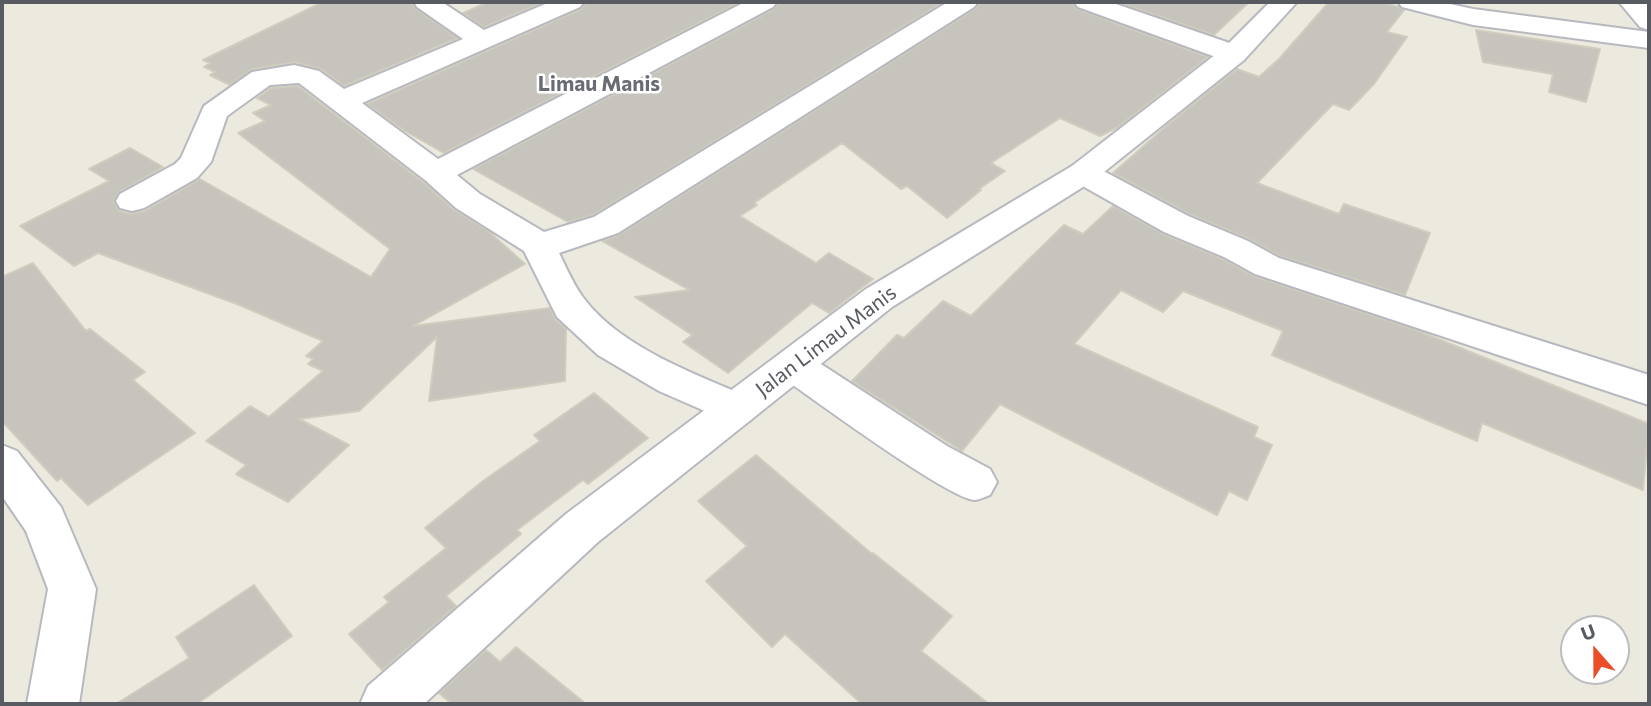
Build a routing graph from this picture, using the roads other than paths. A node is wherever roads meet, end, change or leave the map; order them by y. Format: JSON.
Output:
{"nodes":[{"id":1,"x":426,"y":2,"type":"edge"},
{"id":2,"x":571,"y":2,"type":"edge"},
{"id":3,"x":764,"y":2,"type":"edge"},
{"id":4,"x":965,"y":2,"type":"edge"},
{"id":5,"x":1087,"y":2,"type":"edge"},
{"id":6,"x":1284,"y":2,"type":"edge"},
{"id":7,"x":1411,"y":2,"type":"edge"},
{"id":8,"x":1631,"y":2,"type":"edge"},
{"id":9,"x":1649,"y":22,"type":"edge"},
{"id":10,"x":482,"y":40,"type":"junction"},
{"id":11,"x":1649,"y":40,"type":"edge"},
{"id":12,"x":1234,"y":54,"type":"junction"},
{"id":13,"x":341,"y":101,"type":"junction"},
{"id":14,"x":436,"y":173,"type":"junction"},
{"id":15,"x":1083,"y":173,"type":"junction"},
{"id":16,"x":132,"y":201,"type":"dead end"},
{"id":17,"x":538,"y":244,"type":"junction"},
{"id":18,"x":793,"y":365,"type":"junction"},
{"id":19,"x":1649,"y":390,"type":"edge"},
{"id":20,"x":737,"y":409,"type":"junction"},
{"id":21,"x":2,"y":463,"type":"edge"},
{"id":22,"x":975,"y":482,"type":"dead end"},
{"id":23,"x":397,"y":701,"type":"edge"},
{"id":24,"x":53,"y":704,"type":"edge"}],
"edges":[{"from":1,"to":10,"type":"street"},
{"from":2,"to":10,"type":"street"},
{"from":3,"to":14,"type":"street"},
{"from":4,"to":17,"type":"street"},
{"from":5,"to":12,"type":"street"},
{"from":6,"to":12,"type":"street","name":"Jalan Limau Manis"},
{"from":7,"to":11,"type":"street"},
{"from":8,"to":9,"type":"street"},
{"from":10,"to":13,"type":"street"},
{"from":12,"to":15,"type":"street","name":"Jalan Limau Manis"},
{"from":13,"to":14,"type":"street"},
{"from":13,"to":16,"type":"street"},
{"from":14,"to":17,"type":"street"},
{"from":15,"to":18,"type":"street","name":"Jalan Limau Manis"},
{"from":15,"to":19,"type":"street"},
{"from":17,"to":20,"type":"street"},
{"from":18,"to":20,"type":"street","name":"Jalan Limau Manis"},
{"from":18,"to":22,"type":"street"},
{"from":20,"to":23,"type":"street","name":"Jalan Limau Manis"},
{"from":21,"to":24,"type":"street"}]}
